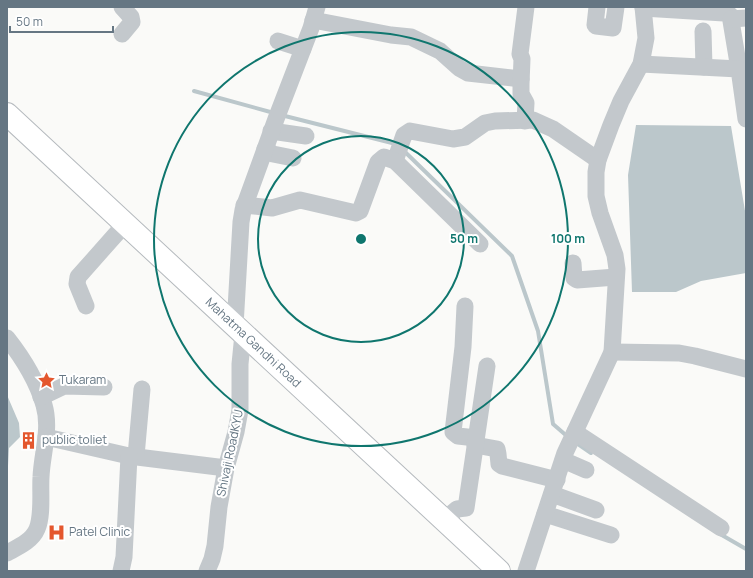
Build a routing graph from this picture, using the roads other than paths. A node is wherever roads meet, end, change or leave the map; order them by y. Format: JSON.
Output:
{"nodes":[{"id":1,"x":122,"y":7,"type":"edge"},
{"id":2,"x":526,"y":7,"type":"edge"},
{"id":3,"x":597,"y":7,"type":"edge"},
{"id":4,"x":616,"y":7,"type":"edge"},
{"id":5,"x":643,"y":7,"type":"edge"},
{"id":6,"x":315,"y":13,"type":"edge"},
{"id":7,"x":739,"y":19,"type":"edge"},
{"id":8,"x":703,"y":31,"type":"dead end"},
{"id":9,"x":122,"y":34,"type":"dead end"},
{"id":10,"x":278,"y":41,"type":"dead end"},
{"id":11,"x":303,"y":49,"type":"junction"},
{"id":12,"x":641,"y":64,"type":"junction"},
{"id":13,"x":704,"y":66,"type":"junction"},
{"id":14,"x":743,"y":67,"type":"edge"},
{"id":15,"x":521,"y":79,"type":"junction"},
{"id":16,"x":7,"y":114,"type":"edge"},
{"id":17,"x":746,"y":115,"type":"edge"},
{"id":18,"x":276,"y":118,"type":"junction"},
{"id":19,"x":746,"y":119,"type":"edge"},
{"id":20,"x":525,"y":121,"type":"junction"},
{"id":21,"x":306,"y":136,"type":"dead end"},
{"id":22,"x":265,"y":149,"type":"junction"},
{"id":23,"x":293,"y":158,"type":"dead end"},
{"id":24,"x":396,"y":159,"type":"junction"},
{"id":25,"x":598,"y":160,"type":"junction"},
{"id":26,"x":244,"y":205,"type":"junction"},
{"id":27,"x":125,"y":224,"type":"junction"},
{"id":28,"x":480,"y":244,"type":"dead end"},
{"id":29,"x":573,"y":263,"type":"dead end"},
{"id":30,"x":616,"y":277,"type":"junction"},
{"id":31,"x":86,"y":306,"type":"dead end"},
{"id":32,"x":464,"y":306,"type":"dead end"},
{"id":33,"x":239,"y":330,"type":"junction"},
{"id":34,"x":7,"y":338,"type":"edge"},
{"id":35,"x":612,"y":352,"type":"junction"},
{"id":36,"x":487,"y":366,"type":"dead end"},
{"id":37,"x":746,"y":370,"type":"edge"},
{"id":38,"x":104,"y":387,"type":"dead end"},
{"id":39,"x":142,"y":389,"type":"dead end"},
{"id":40,"x":41,"y":397,"type":"junction"},
{"id":41,"x":575,"y":432,"type":"junction"},
{"id":42,"x":46,"y":437,"type":"junction"},
{"id":43,"x":476,"y":442,"type":"junction"},
{"id":44,"x":565,"y":455,"type":"junction"},
{"id":45,"x":132,"y":456,"type":"junction"},
{"id":46,"x":226,"y":468,"type":"junction"},
{"id":47,"x":586,"y":470,"type":"dead end"},
{"id":48,"x":554,"y":487,"type":"junction"},
{"id":49,"x":596,"y":510,"type":"dead end"},
{"id":50,"x":545,"y":514,"type":"junction"},
{"id":51,"x":444,"y":520,"type":"junction"},
{"id":52,"x":721,"y":528,"type":"dead end"},
{"id":53,"x":610,"y":535,"type":"dead end"},
{"id":54,"x":7,"y":553,"type":"edge"},
{"id":55,"x":121,"y":571,"type":"edge"},
{"id":56,"x":206,"y":571,"type":"edge"},
{"id":57,"x":499,"y":571,"type":"edge"},
{"id":58,"x":526,"y":571,"type":"edge"}],
"edges":[{"from":1,"to":9,"type":"street"},
{"from":2,"to":15,"type":"street"},
{"from":3,"to":4,"type":"street"},
{"from":5,"to":7,"type":"street"},
{"from":5,"to":12,"type":"street"},
{"from":6,"to":11,"type":"street","name":"Shivaji RoadKYU"},
{"from":6,"to":15,"type":"street"},
{"from":7,"to":14,"type":"street"},
{"from":8,"to":13,"type":"street"},
{"from":10,"to":11,"type":"street"},
{"from":11,"to":18,"type":"street","name":"Shivaji RoadKYU"},
{"from":12,"to":13,"type":"street"},
{"from":12,"to":25,"type":"street"},
{"from":13,"to":14,"type":"street"},
{"from":14,"to":17,"type":"street"},
{"from":15,"to":20,"type":"street"},
{"from":16,"to":27,"type":"main road","name":"Mahatma Gandhi Road"},
{"from":17,"to":19,"type":"street"},
{"from":18,"to":21,"type":"street"},
{"from":18,"to":22,"type":"street","name":"Shivaji RoadKYU"},
{"from":20,"to":24,"type":"street"},
{"from":20,"to":25,"type":"street"},
{"from":22,"to":23,"type":"street"},
{"from":22,"to":26,"type":"street","name":"Shivaji RoadKYU"},
{"from":24,"to":26,"type":"street"},
{"from":24,"to":28,"type":"street"},
{"from":25,"to":30,"type":"street"},
{"from":26,"to":33,"type":"street","name":"Shivaji RoadKYU"},
{"from":27,"to":31,"type":"street"},
{"from":27,"to":33,"type":"main road","name":"Mahatma Gandhi Road"},
{"from":29,"to":30,"type":"street"},
{"from":30,"to":35,"type":"street"},
{"from":32,"to":43,"type":"street"},
{"from":33,"to":46,"type":"street","name":"Shivaji RoadKYU"},
{"from":33,"to":51,"type":"main road","name":"Mahatma Gandhi Road"},
{"from":34,"to":40,"type":"street"},
{"from":35,"to":37,"type":"street"},
{"from":35,"to":41,"type":"street"},
{"from":36,"to":43,"type":"street"},
{"from":38,"to":40,"type":"street"},
{"from":39,"to":45,"type":"street"},
{"from":40,"to":42,"type":"street"},
{"from":41,"to":44,"type":"street"},
{"from":41,"to":52,"type":"street"},
{"from":42,"to":45,"type":"street"},
{"from":42,"to":54,"type":"street"},
{"from":43,"to":48,"type":"street"},
{"from":43,"to":51,"type":"street"},
{"from":44,"to":47,"type":"street"},
{"from":44,"to":48,"type":"street"},
{"from":45,"to":46,"type":"street"},
{"from":45,"to":55,"type":"street"},
{"from":46,"to":56,"type":"street","name":"Shivaji RoadKYU"},
{"from":48,"to":49,"type":"street"},
{"from":48,"to":50,"type":"street"},
{"from":50,"to":53,"type":"street"},
{"from":50,"to":58,"type":"street"},
{"from":51,"to":57,"type":"main road","name":"Mahatma Gandhi Road"}]}
